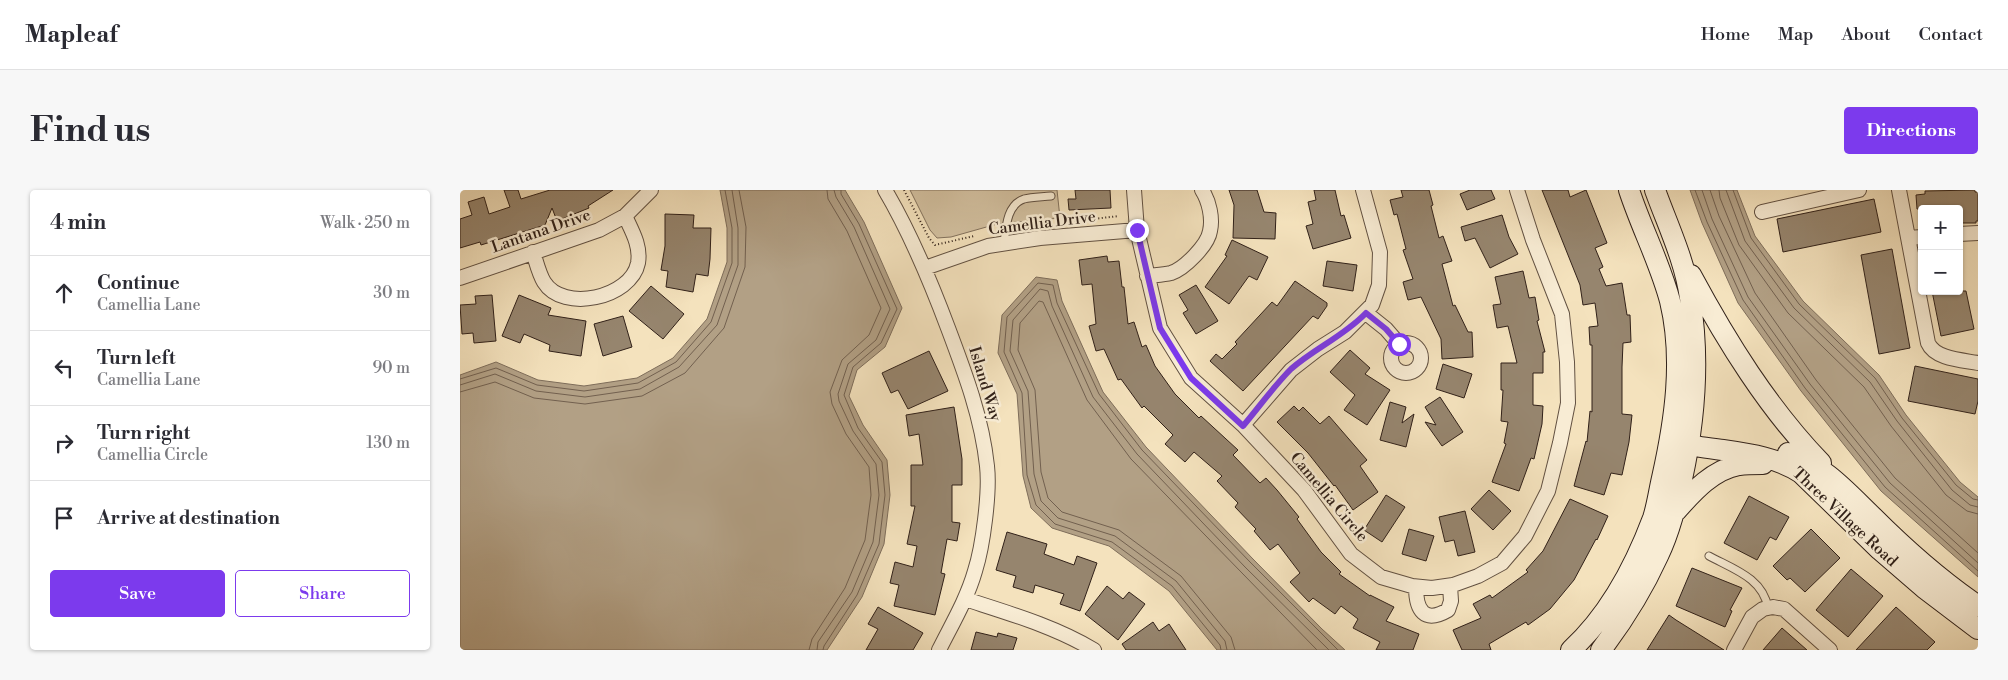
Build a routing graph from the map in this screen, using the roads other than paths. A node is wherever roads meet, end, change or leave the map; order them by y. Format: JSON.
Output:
{"nodes":[{"id":1,"x":651,"y":190,"type":"edge"},
{"id":2,"x":886,"y":190,"type":"edge"},
{"id":3,"x":1134,"y":190,"type":"edge"},
{"id":4,"x":1202,"y":190,"type":"edge"},
{"id":5,"x":1363,"y":190,"type":"edge"},
{"id":6,"x":1517,"y":190,"type":"edge"},
{"id":7,"x":1629,"y":190,"type":"edge"},
{"id":8,"x":1655,"y":190,"type":"edge"},
{"id":9,"x":1859,"y":190,"type":"edge"},
{"id":10,"x":1899,"y":190,"type":"edge"},
{"id":11,"x":1841,"y":192,"type":"edge"},
{"id":12,"x":1051,"y":196,"type":"dead end"},
{"id":13,"x":1762,"y":212,"type":"dead end"},
{"id":14,"x":625,"y":216,"type":"junction"},
{"id":15,"x":1137,"y":230,"type":"junction"},
{"id":16,"x":1978,"y":233,"type":"edge"},
{"id":17,"x":1963,"y":234,"type":"edge"},
{"id":18,"x":1915,"y":237,"type":"edge"},
{"id":19,"x":1004,"y":244,"type":"junction"},
{"id":20,"x":1678,"y":250,"type":"junction"},
{"id":21,"x":533,"y":252,"type":"junction"},
{"id":22,"x":925,"y":268,"type":"junction"},
{"id":23,"x":1147,"y":276,"type":"junction"},
{"id":24,"x":460,"y":278,"type":"edge"},
{"id":25,"x":1366,"y":313,"type":"junction"},
{"id":26,"x":1399,"y":344,"type":"dead end"},
{"id":27,"x":1978,"y":363,"type":"edge"},
{"id":28,"x":1243,"y":426,"type":"junction"},
{"id":29,"x":1683,"y":438,"type":"junction"},
{"id":30,"x":1789,"y":465,"type":"junction"},
{"id":31,"x":1843,"y":486,"type":"junction"},
{"id":32,"x":1674,"y":512,"type":"junction"},
{"id":33,"x":1708,"y":556,"type":"dead end"},
{"id":34,"x":1450,"y":586,"type":"junction"},
{"id":35,"x":1416,"y":587,"type":"junction"},
{"id":36,"x":965,"y":599,"type":"junction"},
{"id":37,"x":1978,"y":606,"type":"edge"},
{"id":38,"x":1768,"y":608,"type":"junction"},
{"id":39,"x":1978,"y":629,"type":"edge"},
{"id":40,"x":1591,"y":648,"type":"edge"},
{"id":41,"x":939,"y":650,"type":"edge"},
{"id":42,"x":1094,"y":650,"type":"edge"},
{"id":43,"x":1734,"y":650,"type":"edge"},
{"id":44,"x":1830,"y":650,"type":"edge"}],
"edges":[{"from":1,"to":14,"type":"street","name":"Lantana Drive"},
{"from":2,"to":22,"type":"street","name":"Island Way"},
{"from":3,"to":15,"type":"street","name":"Camellia Circle"},
{"from":4,"to":23,"type":"street"},
{"from":5,"to":25,"type":"street"},
{"from":6,"to":34,"type":"street","name":"Camellia Circle"},
{"from":7,"to":29,"type":"street"},
{"from":8,"to":20,"type":"street"},
{"from":9,"to":11,"type":"street"},
{"from":10,"to":18,"type":"street"},
{"from":11,"to":13,"type":"street"},
{"from":12,"to":19,"type":"lane"},
{"from":14,"to":21,"type":"street","name":"Lantana Drive"},
{"from":14,"to":21,"type":"street"},
{"from":15,"to":19,"type":"street","name":"Camellia Drive"},
{"from":15,"to":23,"type":"street","name":"Camellia Circle"},
{"from":16,"to":17,"type":"street"},
{"from":18,"to":27,"type":"street"},
{"from":19,"to":22,"type":"street","name":"Camellia Drive"},
{"from":20,"to":29,"type":"street"},
{"from":20,"to":31,"type":"street"},
{"from":21,"to":24,"type":"street","name":"Lantana Drive"},
{"from":22,"to":36,"type":"street","name":"Island Way"},
{"from":23,"to":28,"type":"street","name":"Camellia Circle"},
{"from":25,"to":26,"type":"street"},
{"from":25,"to":28,"type":"street"},
{"from":28,"to":35,"type":"street","name":"Camellia Circle"},
{"from":29,"to":30,"type":"street","name":"Three Village Road"},
{"from":29,"to":31,"type":"street","name":"Three Village Road"},
{"from":29,"to":32,"type":"street"},
{"from":29,"to":40,"type":"street"},
{"from":30,"to":32,"type":"street"},
{"from":30,"to":39,"type":"street","name":"Three Village Road"},
{"from":31,"to":37,"type":"street","name":"Three Village Road"},
{"from":32,"to":40,"type":"street"},
{"from":33,"to":38,"type":"lane"},
{"from":34,"to":35,"type":"street","name":"Camellia Circle"},
{"from":34,"to":35,"type":"street"},
{"from":36,"to":41,"type":"street","name":"Island Way"},
{"from":36,"to":42,"type":"street"},
{"from":38,"to":43,"type":"street"},
{"from":38,"to":44,"type":"street"}]}
